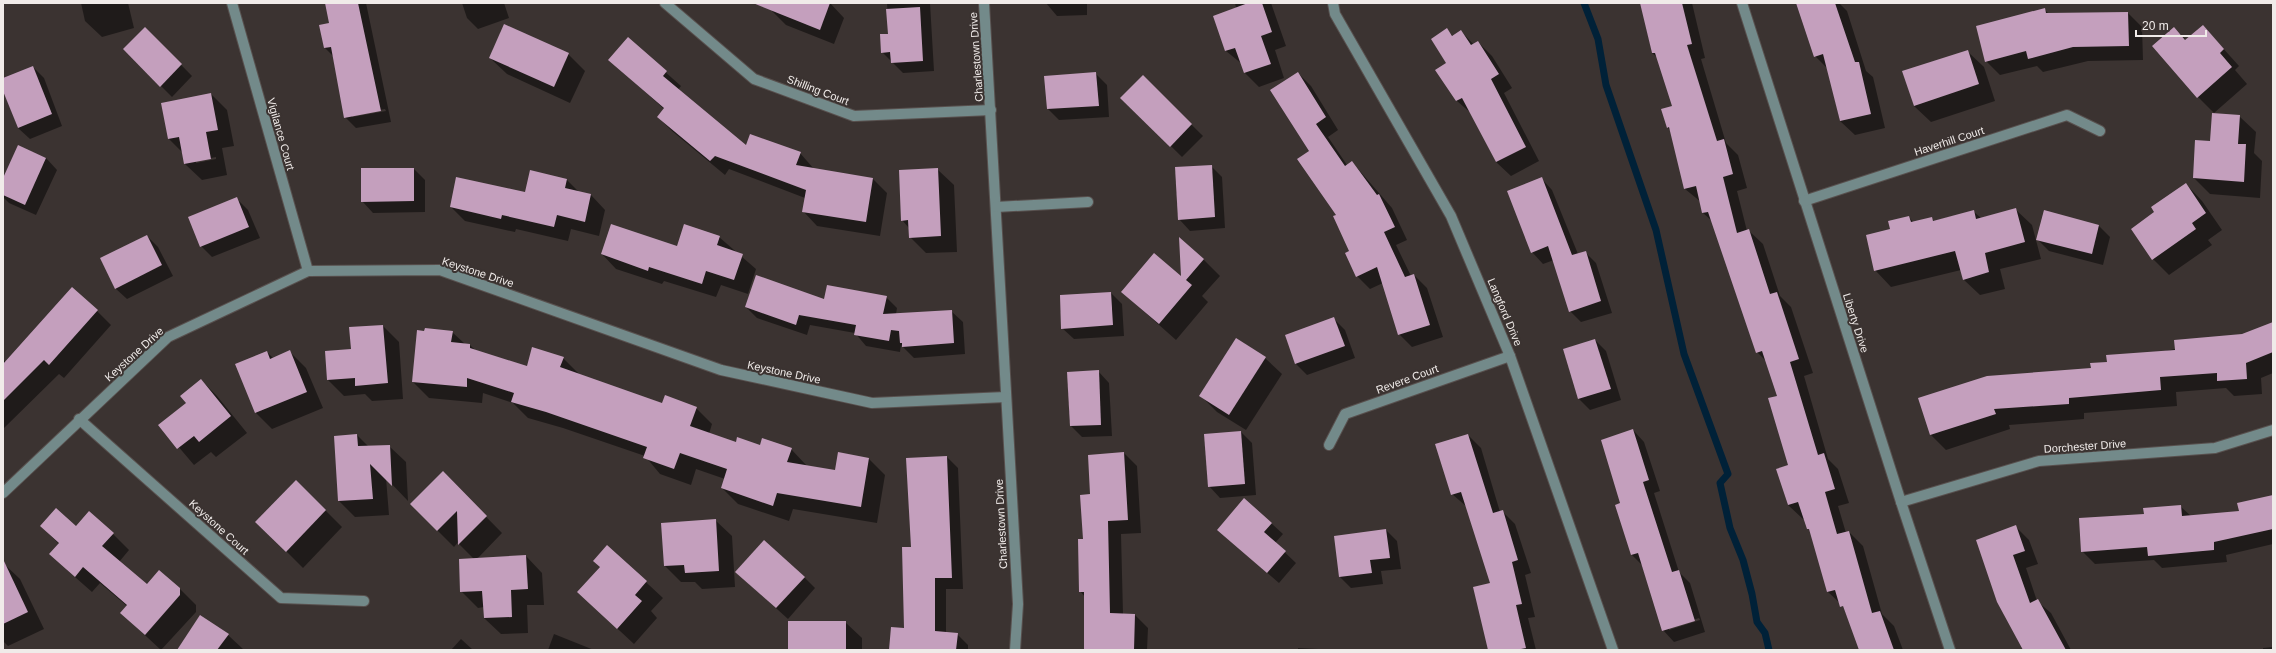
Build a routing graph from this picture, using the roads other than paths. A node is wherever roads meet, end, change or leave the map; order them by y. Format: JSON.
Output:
{"nodes":[{"id":1,"x":232,"y":3,"type":"edge"},
{"id":2,"x":665,"y":3,"type":"edge"},
{"id":3,"x":984,"y":3,"type":"edge"},
{"id":4,"x":1333,"y":3,"type":"edge"},
{"id":5,"x":1742,"y":3,"type":"edge"},
{"id":6,"x":991,"y":110,"type":"junction"},
{"id":7,"x":2100,"y":131,"type":"dead end"},
{"id":8,"x":1804,"y":200,"type":"junction"},
{"id":9,"x":1088,"y":202,"type":"dead end"},
{"id":10,"x":996,"y":207,"type":"junction"},
{"id":11,"x":308,"y":271,"type":"junction"},
{"id":12,"x":1510,"y":356,"type":"junction"},
{"id":13,"x":1006,"y":397,"type":"junction"},
{"id":14,"x":79,"y":419,"type":"junction"},
{"id":15,"x":2273,"y":430,"type":"edge"},
{"id":16,"x":1329,"y":444,"type":"dead end"},
{"id":17,"x":3,"y":493,"type":"edge"},
{"id":18,"x":1901,"y":502,"type":"junction"},
{"id":19,"x":364,"y":601,"type":"dead end"},
{"id":20,"x":1015,"y":650,"type":"edge"},
{"id":21,"x":1613,"y":650,"type":"edge"},
{"id":22,"x":1950,"y":650,"type":"edge"}],
"edges":[{"from":1,"to":11,"type":"street","name":"Vigilance Court"},
{"from":2,"to":6,"type":"street","name":"Shilling Court"},
{"from":3,"to":6,"type":"street","name":"Charlestown Drive"},
{"from":4,"to":12,"type":"street","name":"Langford Drive"},
{"from":5,"to":8,"type":"street","name":"Liberty Drive"},
{"from":6,"to":10,"type":"street","name":"Charlestown Drive"},
{"from":7,"to":8,"type":"street","name":"Haverhill Court"},
{"from":8,"to":18,"type":"street","name":"Liberty Drive"},
{"from":9,"to":10,"type":"street"},
{"from":10,"to":13,"type":"street","name":"Charlestown Drive"},
{"from":11,"to":13,"type":"street","name":"Keystone Drive"},
{"from":11,"to":14,"type":"street","name":"Keystone Drive"},
{"from":12,"to":16,"type":"street","name":"Revere Court"},
{"from":12,"to":21,"type":"street","name":"Langford Drive"},
{"from":13,"to":20,"type":"street","name":"Charlestown Drive"},
{"from":14,"to":17,"type":"street","name":"Keystone Drive"},
{"from":14,"to":19,"type":"street","name":"Keystone Court"},
{"from":15,"to":18,"type":"street","name":"Dorchester Drive"},
{"from":18,"to":22,"type":"street","name":"Liberty Drive"}]}
